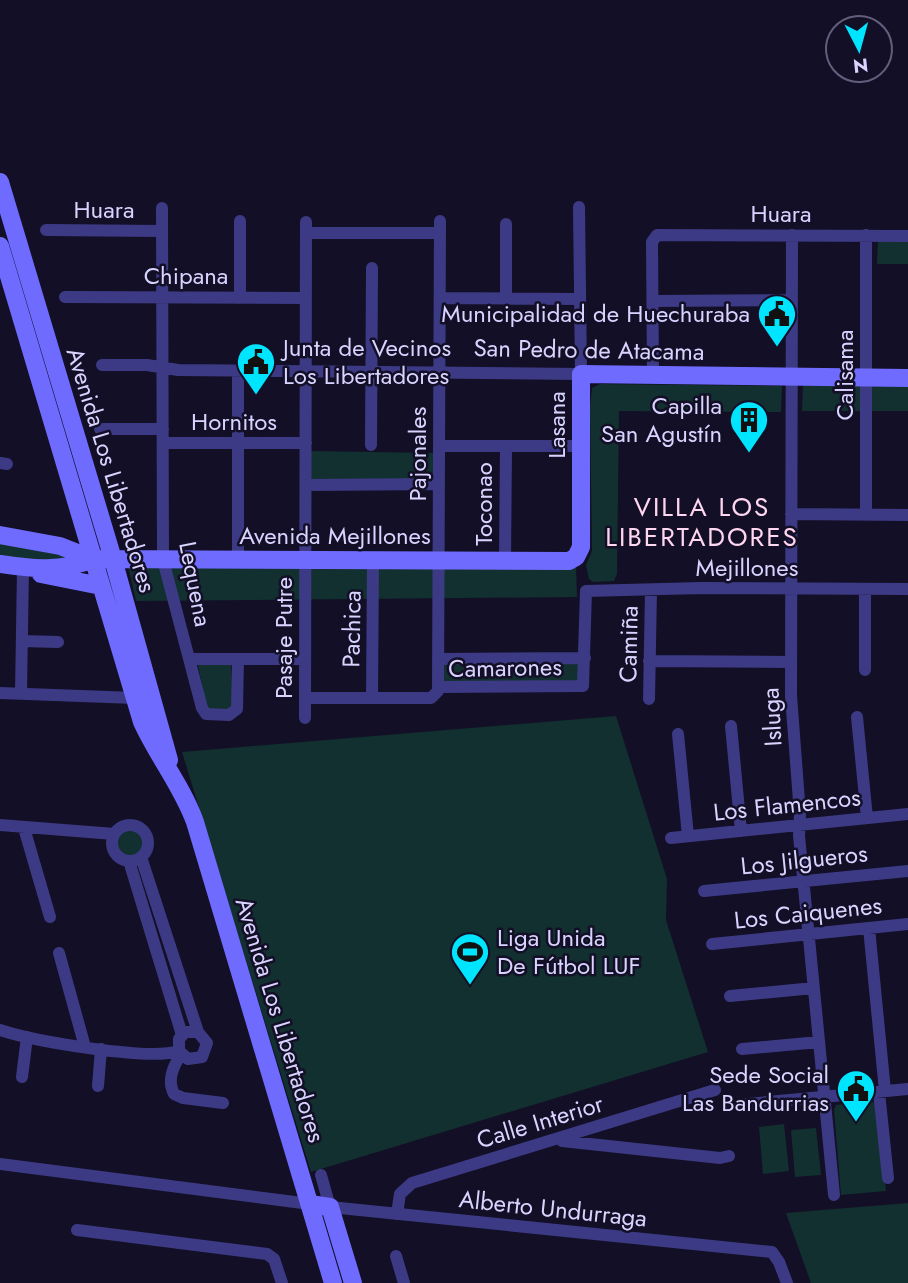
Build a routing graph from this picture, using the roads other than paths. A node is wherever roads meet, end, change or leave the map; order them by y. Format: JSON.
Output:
{"nodes":[{"id":1,"x":0,"y":182,"type":"edge"},
{"id":2,"x":579,"y":207,"type":"dead end"},
{"id":3,"x":162,"y":208,"type":"dead end"},
{"id":4,"x":240,"y":221,"type":"dead end"},
{"id":5,"x":506,"y":224,"type":"dead end"},
{"id":6,"x":306,"y":228,"type":"joint"},
{"id":7,"x":46,"y":230,"type":"dead end"},
{"id":8,"x":162,"y":231,"type":"junction"},
{"id":9,"x":792,"y":235,"type":"junction"},
{"id":10,"x":866,"y":235,"type":"junction"},
{"id":11,"x":908,"y":236,"type":"edge"},
{"id":12,"x":0,"y":246,"type":"edge"},
{"id":13,"x":372,"y":268,"type":"dead end"},
{"id":14,"x":65,"y":297,"type":"dead end"},
{"id":15,"x":162,"y":297,"type":"junction"},
{"id":16,"x":240,"y":298,"type":"junction"},
{"id":17,"x":306,"y":298,"type":"junction"},
{"id":18,"x":440,"y":298,"type":"junction"},
{"id":19,"x":506,"y":299,"type":"junction"},
{"id":20,"x":579,"y":299,"type":"junction"},
{"id":21,"x":792,"y":300,"type":"junction"},
{"id":22,"x":653,"y":301,"type":"junction"},
{"id":23,"x":102,"y":365,"type":"dead end"},
{"id":24,"x":163,"y":368,"type":"junction"},
{"id":25,"x":238,"y":371,"type":"junction"},
{"id":26,"x":306,"y":371,"type":"junction"},
{"id":27,"x":372,"y":372,"type":"junction"},
{"id":28,"x":439,"y":372,"type":"junction"},
{"id":29,"x":581,"y":374,"type":"junction"},
{"id":30,"x":653,"y":376,"type":"junction"},
{"id":31,"x":792,"y":377,"type":"junction"},
{"id":32,"x":866,"y":378,"type":"junction"},
{"id":33,"x":908,"y":378,"type":"edge"},
{"id":34,"x":100,"y":429,"type":"dead end"},
{"id":35,"x":163,"y":436,"type":"junction"},
{"id":36,"x":238,"y":443,"type":"junction"},
{"id":37,"x":306,"y":443,"type":"junction"},
{"id":38,"x":371,"y":445,"type":"dead end"},
{"id":39,"x":439,"y":446,"type":"junction"},
{"id":40,"x":506,"y":446,"type":"junction"},
{"id":41,"x":582,"y":446,"type":"junction"},
{"id":42,"x":439,"y":484,"type":"junction"},
{"id":43,"x":306,"y":485,"type":"junction"},
{"id":44,"x":791,"y":514,"type":"junction"},
{"id":45,"x":866,"y":515,"type":"junction"},
{"id":46,"x":908,"y":515,"type":"edge"},
{"id":47,"x":0,"y":535,"type":"edge"},
{"id":48,"x":576,"y":557,"type":"joint"},
{"id":49,"x":93,"y":559,"type":"junction"},
{"id":50,"x":113,"y":559,"type":"junction"},
{"id":51,"x":163,"y":560,"type":"junction"},
{"id":52,"x":238,"y":560,"type":"junction"},
{"id":53,"x":306,"y":560,"type":"junction"},
{"id":54,"x":373,"y":561,"type":"junction"},
{"id":55,"x":439,"y":561,"type":"junction"},
{"id":56,"x":505,"y":561,"type":"junction"},
{"id":57,"x":0,"y":564,"type":"edge"},
{"id":58,"x":28,"y":568,"type":"junction"},
{"id":59,"x":101,"y":586,"type":"junction"},
{"id":60,"x":790,"y":589,"type":"junction"},
{"id":61,"x":865,"y":589,"type":"junction"},
{"id":62,"x":908,"y":589,"type":"edge"},
{"id":63,"x":650,"y":590,"type":"junction"},
{"id":64,"x":22,"y":641,"type":"junction"},
{"id":65,"x":58,"y":642,"type":"dead end"},
{"id":66,"x":585,"y":658,"type":"junction"},
{"id":67,"x":189,"y":659,"type":"junction"},
{"id":68,"x":238,"y":659,"type":"junction"},
{"id":69,"x":305,"y":659,"type":"junction"},
{"id":70,"x":439,"y":659,"type":"junction"},
{"id":71,"x":649,"y":662,"type":"junction"},
{"id":72,"x":791,"y":662,"type":"junction"},
{"id":73,"x":865,"y":670,"type":"dead end"},
{"id":74,"x":438,"y":687,"type":"junction"},
{"id":75,"x":0,"y":693,"type":"edge"},
{"id":76,"x":21,"y":693,"type":"junction"},
{"id":77,"x":135,"y":698,"type":"junction"},
{"id":78,"x":305,"y":698,"type":"junction"},
{"id":79,"x":372,"y":698,"type":"junction"},
{"id":80,"x":649,"y":699,"type":"dead end"},
{"id":81,"x":857,"y":717,"type":"dead end"},
{"id":82,"x":305,"y":718,"type":"dead end"},
{"id":83,"x":731,"y":726,"type":"dead end"},
{"id":84,"x":678,"y":734,"type":"dead end"},
{"id":85,"x":172,"y":772,"type":"junction"},
{"id":86,"x":908,"y":814,"type":"edge"},
{"id":87,"x":867,"y":818,"type":"junction"},
{"id":88,"x":0,"y":825,"type":"edge"},
{"id":89,"x":799,"y":825,"type":"junction"},
{"id":90,"x":24,"y":828,"type":"junction"},
{"id":91,"x":741,"y":831,"type":"junction"},
{"id":92,"x":114,"y":834,"type":"junction"},
{"id":93,"x":688,"y":836,"type":"junction"},
{"id":94,"x":671,"y":838,"type":"dead end"},
{"id":95,"x":135,"y":859,"type":"junction"},
{"id":96,"x":908,"y":871,"type":"edge"},
{"id":97,"x":803,"y":881,"type":"junction"},
{"id":98,"x":704,"y":891,"type":"dead end"},
{"id":99,"x":50,"y":917,"type":"dead end"},
{"id":100,"x":908,"y":924,"type":"edge"},
{"id":101,"x":869,"y":928,"type":"junction"},
{"id":102,"x":809,"y":934,"type":"junction"},
{"id":103,"x":712,"y":944,"type":"dead end"},
{"id":104,"x":59,"y":953,"type":"dead end"},
{"id":105,"x":814,"y":988,"type":"junction"},
{"id":106,"x":730,"y":996,"type":"dead end"},
{"id":107,"x":0,"y":1030,"type":"edge"},
{"id":108,"x":198,"y":1032,"type":"junction"},
{"id":109,"x":182,"y":1035,"type":"junction"},
{"id":110,"x":27,"y":1037,"type":"junction"},
{"id":111,"x":820,"y":1042,"type":"junction"},
{"id":112,"x":85,"y":1046,"type":"junction"},
{"id":113,"x":101,"y":1049,"type":"junction"},
{"id":114,"x":742,"y":1049,"type":"dead end"},
{"id":115,"x":180,"y":1053,"type":"junction"},
{"id":116,"x":22,"y":1077,"type":"dead end"},
{"id":117,"x":98,"y":1086,"type":"dead end"},
{"id":118,"x":908,"y":1089,"type":"edge"},
{"id":119,"x":715,"y":1090,"type":"dead end"},
{"id":120,"x":882,"y":1092,"type":"junction"},
{"id":121,"x":825,"y":1097,"type":"junction"},
{"id":122,"x":223,"y":1102,"type":"dead end"},
{"id":123,"x":747,"y":1104,"type":"dead end"},
{"id":124,"x":555,"y":1140,"type":"junction"},
{"id":125,"x":729,"y":1156,"type":"dead end"},
{"id":126,"x":0,"y":1164,"type":"edge"},
{"id":127,"x":321,"y":1175,"type":"dead end"},
{"id":128,"x":888,"y":1178,"type":"dead end"},
{"id":129,"x":834,"y":1195,"type":"dead end"},
{"id":130,"x":310,"y":1204,"type":"junction"},
{"id":131,"x":330,"y":1207,"type":"junction"},
{"id":132,"x":397,"y":1214,"type":"junction"},
{"id":133,"x":77,"y":1230,"type":"dead end"},
{"id":134,"x":396,"y":1256,"type":"dead end"},
{"id":135,"x":352,"y":1280,"type":"edge"},
{"id":136,"x":282,"y":1283,"type":"edge"},
{"id":137,"x":333,"y":1283,"type":"edge"},
{"id":138,"x":404,"y":1283,"type":"edge"},
{"id":139,"x":787,"y":1283,"type":"edge"}],
"edges":[{"from":1,"to":50,"type":"street","name":"Avenida Los Libertadores"},
{"from":2,"to":20,"type":"street","name":"Lasana"},
{"from":3,"to":8,"type":"street","name":"Lequena"},
{"from":4,"to":16,"type":"street"},
{"from":5,"to":19,"type":"street"},
{"from":6,"to":17,"type":"street","name":"Pasaje Putre"},
{"from":6,"to":18,"type":"street","name":"Pajonales"},
{"from":7,"to":8,"type":"street","name":"Huara"},
{"from":8,"to":15,"type":"street","name":"Lequena"},
{"from":9,"to":10,"type":"street","name":"Huara"},
{"from":9,"to":21,"type":"street","name":"Isluga"},
{"from":9,"to":22,"type":"street","name":"Huara"},
{"from":10,"to":11,"type":"street","name":"Huara"},
{"from":10,"to":32,"type":"street","name":"Calisama"},
{"from":12,"to":49,"type":"street","name":"Avenida Los Libertadores"},
{"from":13,"to":27,"type":"street"},
{"from":14,"to":15,"type":"street","name":"Chipana"},
{"from":15,"to":16,"type":"street","name":"Chipana"},
{"from":15,"to":24,"type":"street","name":"Lequena"},
{"from":16,"to":17,"type":"street","name":"Chipana"},
{"from":17,"to":26,"type":"street","name":"Pasaje Putre"},
{"from":18,"to":19,"type":"street"},
{"from":18,"to":28,"type":"street","name":"Pajonales"},
{"from":19,"to":20,"type":"street"},
{"from":20,"to":29,"type":"street","name":"Lasana"},
{"from":21,"to":22,"type":"street"},
{"from":21,"to":31,"type":"street","name":"Isluga"},
{"from":22,"to":30,"type":"street"},
{"from":23,"to":24,"type":"street","name":"San Pedro de Atacama"},
{"from":24,"to":25,"type":"street","name":"San Pedro de Atacama"},
{"from":24,"to":35,"type":"street","name":"Lequena"},
{"from":25,"to":26,"type":"street","name":"San Pedro de Atacama"},
{"from":25,"to":36,"type":"street"},
{"from":26,"to":27,"type":"street","name":"San Pedro de Atacama"},
{"from":26,"to":37,"type":"street","name":"Pasaje Putre"},
{"from":27,"to":28,"type":"street","name":"San Pedro de Atacama"},
{"from":27,"to":38,"type":"street"},
{"from":28,"to":29,"type":"street","name":"San Pedro de Atacama"},
{"from":28,"to":39,"type":"street","name":"Pajonales"},
{"from":29,"to":30,"type":"street","name":"San Pedro de Atacama"},
{"from":29,"to":41,"type":"street","name":"Lasana"},
{"from":30,"to":31,"type":"street","name":"San Pedro de Atacama"},
{"from":31,"to":32,"type":"street","name":"San Pedro de Atacama"},
{"from":31,"to":44,"type":"street","name":"Isluga"},
{"from":32,"to":33,"type":"street","name":"San Pedro de Atacama"},
{"from":32,"to":45,"type":"street","name":"Calisama"},
{"from":34,"to":35,"type":"street","name":"Hornitos"},
{"from":35,"to":36,"type":"street","name":"Hornitos"},
{"from":35,"to":51,"type":"street","name":"Lequena"},
{"from":36,"to":37,"type":"street","name":"Hornitos"},
{"from":36,"to":52,"type":"street"},
{"from":37,"to":43,"type":"street","name":"Pasaje Putre"},
{"from":39,"to":40,"type":"street"},
{"from":39,"to":42,"type":"street","name":"Pajonales"},
{"from":40,"to":41,"type":"street"},
{"from":40,"to":56,"type":"street","name":"Toconao"},
{"from":41,"to":48,"type":"street","name":"Lasana"},
{"from":42,"to":43,"type":"street"},
{"from":42,"to":55,"type":"street","name":"Pajonales"},
{"from":43,"to":53,"type":"street","name":"Pasaje Putre"},
{"from":44,"to":45,"type":"street"},
{"from":44,"to":60,"type":"street","name":"Isluga"},
{"from":45,"to":46,"type":"street"},
{"from":47,"to":49,"type":"street"},
{"from":48,"to":56,"type":"street","name":"Avenida Mejillones"},
{"from":49,"to":50,"type":"street","name":"Avenida Mejillones"},
{"from":49,"to":58,"type":"street"},
{"from":49,"to":59,"type":"street","name":"Avenida Los Libertadores"},
{"from":50,"to":51,"type":"street","name":"Avenida Mejillones"},
{"from":50,"to":85,"type":"street","name":"Avenida Los Libertadores"},
{"from":51,"to":52,"type":"street","name":"Avenida Mejillones"},
{"from":51,"to":67,"type":"street","name":"Lequena"},
{"from":52,"to":53,"type":"street","name":"Avenida Mejillones"},
{"from":53,"to":54,"type":"street","name":"Avenida Mejillones"},
{"from":53,"to":69,"type":"street","name":"Pasaje Putre"},
{"from":54,"to":55,"type":"street","name":"Avenida Mejillones"},
{"from":54,"to":79,"type":"street","name":"Pachica"},
{"from":55,"to":56,"type":"street","name":"Avenida Mejillones"},
{"from":55,"to":70,"type":"street","name":"Pajonales"},
{"from":57,"to":58,"type":"street"},
{"from":58,"to":59,"type":"street"},
{"from":58,"to":64,"type":"street"},
{"from":59,"to":77,"type":"street","name":"Avenida Los Libertadores"},
{"from":60,"to":61,"type":"street","name":"Mejillones"},
{"from":60,"to":63,"type":"street","name":"Mejillones"},
{"from":60,"to":72,"type":"street","name":"Isluga"},
{"from":61,"to":62,"type":"street","name":"Mejillones"},
{"from":61,"to":73,"type":"street"},
{"from":63,"to":66,"type":"street","name":"Mejillones"},
{"from":63,"to":71,"type":"street","name":"Camiña"},
{"from":64,"to":65,"type":"street"},
{"from":64,"to":76,"type":"street"},
{"from":66,"to":70,"type":"street","name":"Camarones"},
{"from":66,"to":74,"type":"street","name":"Camarones"},
{"from":67,"to":68,"type":"street"},
{"from":67,"to":68,"type":"street","name":"Lequena"},
{"from":68,"to":69,"type":"street"},
{"from":69,"to":78,"type":"street","name":"Pasaje Putre"},
{"from":70,"to":74,"type":"street","name":"Pajonales"},
{"from":71,"to":72,"type":"street"},
{"from":71,"to":80,"type":"street","name":"Camiña"},
{"from":72,"to":89,"type":"street","name":"Isluga"},
{"from":74,"to":79,"type":"street","name":"Camarones"},
{"from":75,"to":76,"type":"street"},
{"from":76,"to":77,"type":"street"},
{"from":77,"to":85,"type":"street","name":"Avenida Los Libertadores"},
{"from":78,"to":79,"type":"street","name":"Camarones"},
{"from":78,"to":82,"type":"street","name":"Pasaje Putre"},
{"from":81,"to":87,"type":"street"},
{"from":83,"to":91,"type":"street"},
{"from":84,"to":93,"type":"street"},
{"from":85,"to":130,"type":"street","name":"Avenida Los Libertadores"},
{"from":86,"to":87,"type":"street","name":"Los Flamencos"},
{"from":87,"to":89,"type":"street","name":"Los Flamencos"},
{"from":88,"to":90,"type":"street"},
{"from":89,"to":91,"type":"street","name":"Los Flamencos"},
{"from":89,"to":97,"type":"street","name":"Isluga"},
{"from":90,"to":92,"type":"street"},
{"from":90,"to":99,"type":"street"},
{"from":91,"to":93,"type":"street","name":"Los Flamencos"},
{"from":92,"to":95,"type":"street"},
{"from":92,"to":95,"type":"street"},
{"from":93,"to":94,"type":"street","name":"Los Flamencos"},
{"from":95,"to":108,"type":"street"},
{"from":95,"to":109,"type":"street"},
{"from":96,"to":97,"type":"street","name":"Los Jilgueros"},
{"from":97,"to":98,"type":"street","name":"Los Jilgueros"},
{"from":97,"to":102,"type":"street","name":"Isluga"},
{"from":100,"to":101,"type":"street","name":"Los Caiquenes"},
{"from":101,"to":102,"type":"street","name":"Los Caiquenes"},
{"from":101,"to":120,"type":"street"},
{"from":102,"to":103,"type":"street","name":"Los Caiquenes"},
{"from":102,"to":105,"type":"street","name":"Isluga"},
{"from":104,"to":112,"type":"street"},
{"from":105,"to":106,"type":"street"},
{"from":105,"to":111,"type":"street","name":"Isluga"},
{"from":107,"to":110,"type":"street"},
{"from":108,"to":109,"type":"street"},
{"from":108,"to":115,"type":"street"},
{"from":109,"to":115,"type":"street"},
{"from":110,"to":112,"type":"street"},
{"from":110,"to":116,"type":"street"},
{"from":111,"to":114,"type":"street"},
{"from":111,"to":121,"type":"street","name":"Isluga"},
{"from":112,"to":113,"type":"street"},
{"from":113,"to":115,"type":"street"},
{"from":113,"to":117,"type":"street"},
{"from":115,"to":122,"type":"street"},
{"from":118,"to":120,"type":"street"},
{"from":119,"to":124,"type":"street","name":"Calle Interior"},
{"from":120,"to":121,"type":"street"},
{"from":120,"to":128,"type":"street"},
{"from":121,"to":123,"type":"street"},
{"from":121,"to":129,"type":"street","name":"Isluga"},
{"from":124,"to":125,"type":"street"},
{"from":124,"to":132,"type":"street","name":"Calle Interior"},
{"from":126,"to":130,"type":"street"},
{"from":127,"to":131,"type":"street","name":"Avenida Los Libertadores"},
{"from":130,"to":131,"type":"street"},
{"from":130,"to":137,"type":"street","name":"Avenida Los Libertadores"},
{"from":131,"to":132,"type":"street","name":"Alberto Undurraga"},
{"from":131,"to":135,"type":"street","name":"Avenida Los Libertadores"},
{"from":132,"to":139,"type":"street","name":"Alberto Undurraga"},
{"from":133,"to":136,"type":"street"},
{"from":134,"to":138,"type":"street"},
{"from":135,"to":137,"type":"street"}]}
